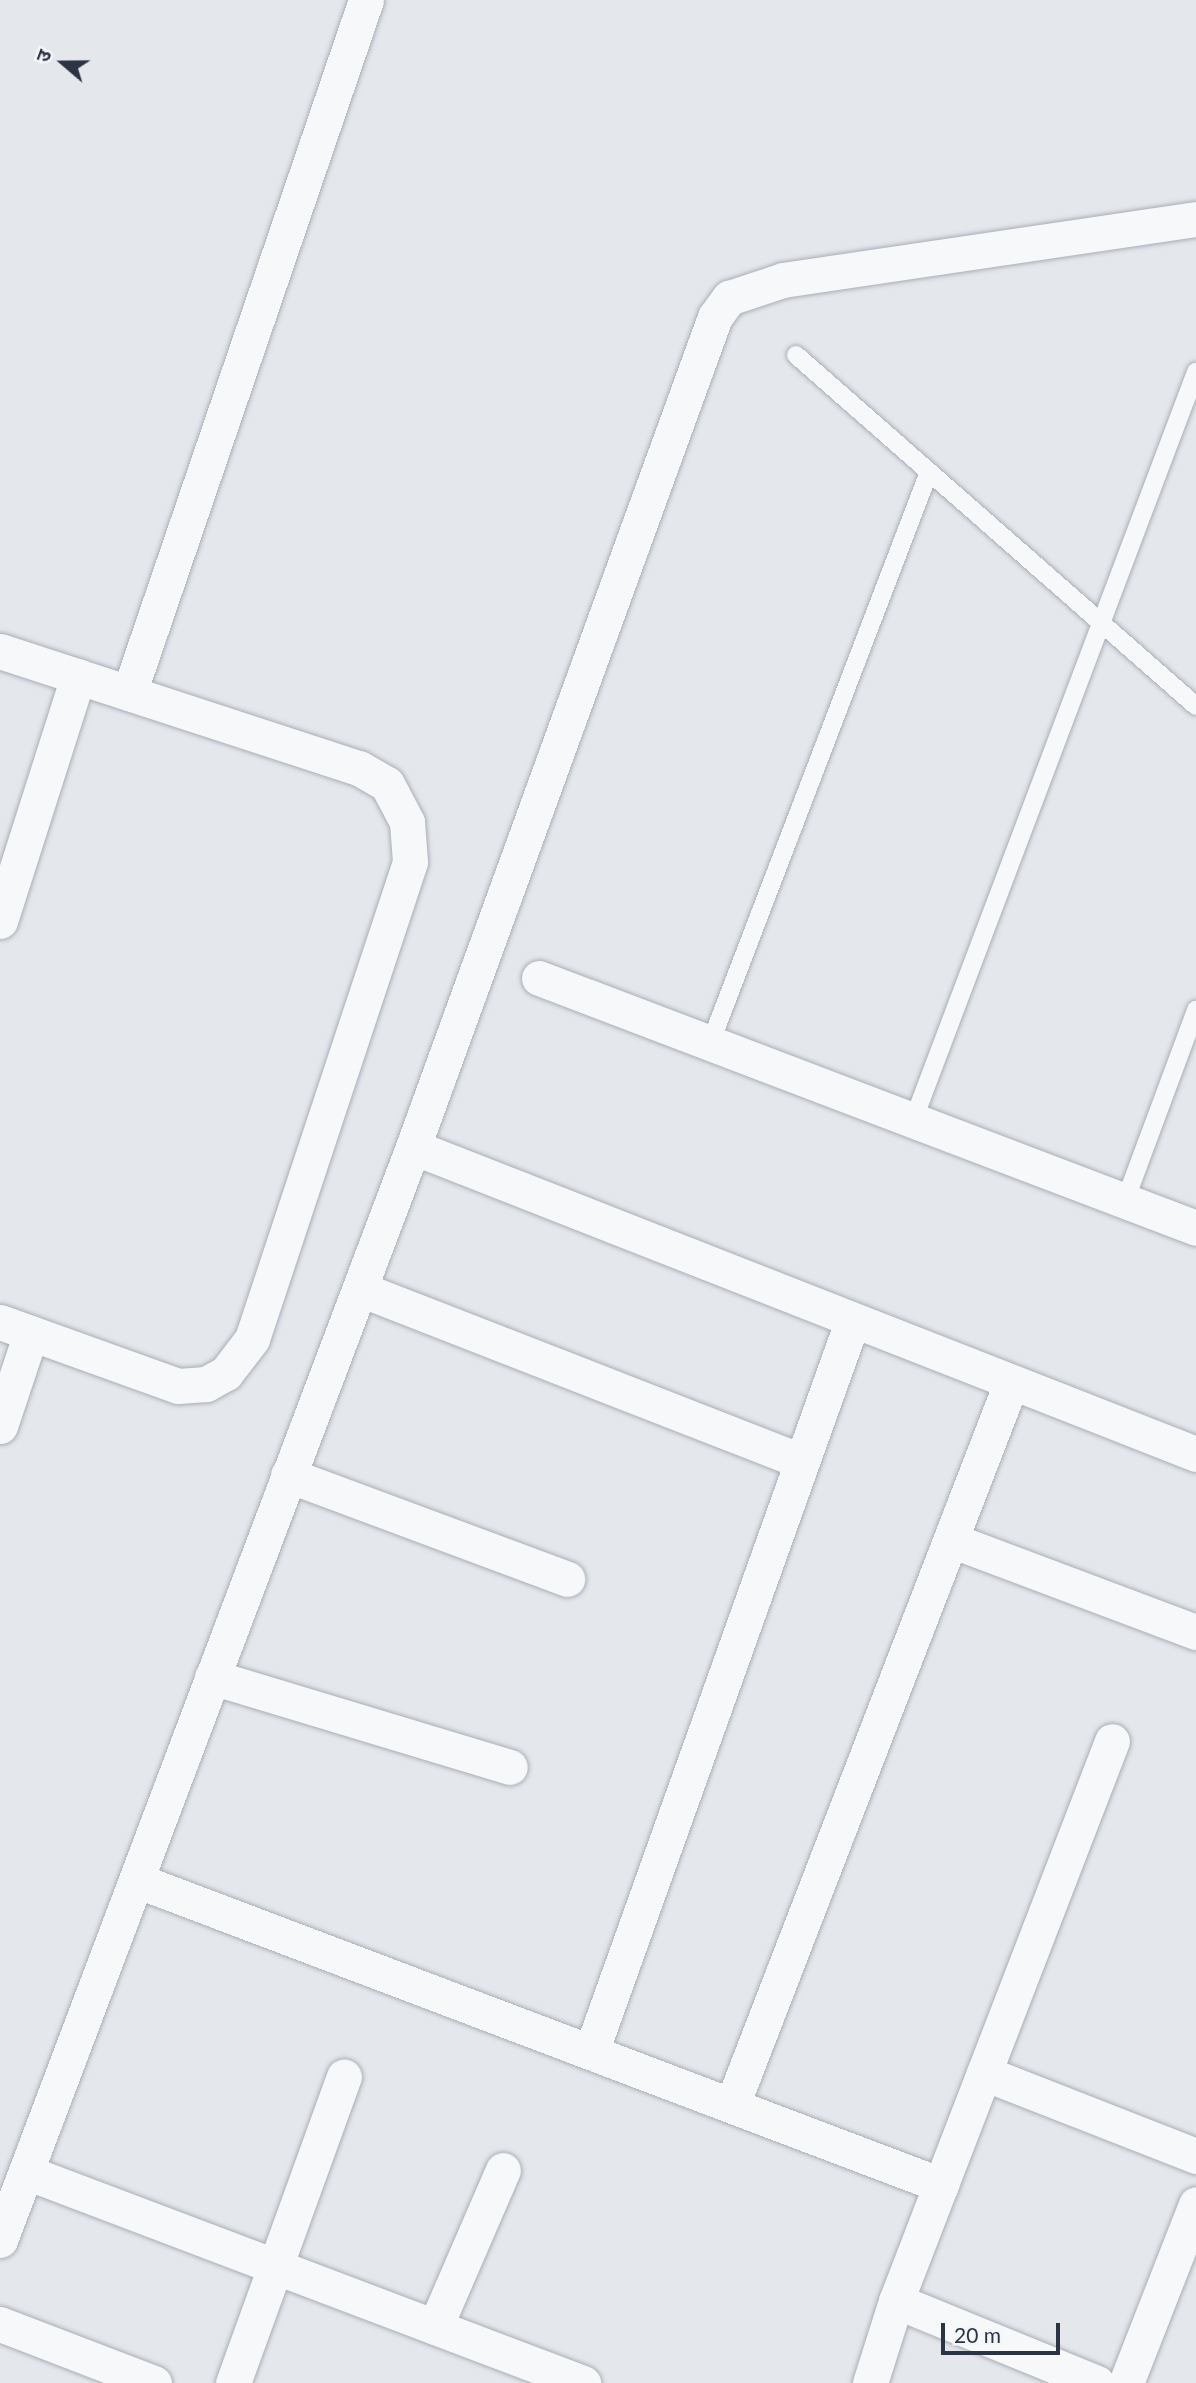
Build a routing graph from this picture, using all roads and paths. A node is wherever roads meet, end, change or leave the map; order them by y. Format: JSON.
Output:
{"nodes":[{"id":1,"x":366,"y":0,"type":"edge"},
{"id":2,"x":1196,"y":219,"type":"edge"},
{"id":3,"x":796,"y":355,"type":"dead end"},
{"id":4,"x":1196,"y":372,"type":"edge"},
{"id":5,"x":929,"y":471,"type":"junction"},
{"id":6,"x":1101,"y":623,"type":"junction"},
{"id":7,"x":0,"y":651,"type":"edge"},
{"id":8,"x":78,"y":676,"type":"junction"},
{"id":9,"x":129,"y":692,"type":"junction"},
{"id":10,"x":1196,"y":706,"type":"edge"},
{"id":11,"x":0,"y":921,"type":"edge"},
{"id":12,"x":539,"y":978,"type":"dead end"},
{"id":13,"x":1196,"y":1010,"type":"edge"},
{"id":14,"x":710,"y":1044,"type":"junction"},
{"id":15,"x":913,"y":1121,"type":"junction"},
{"id":16,"x":413,"y":1147,"type":"junction"},
{"id":17,"x":1125,"y":1201,"type":"junction"},
{"id":18,"x":1196,"y":1228,"type":"edge"},
{"id":19,"x":360,"y":1289,"type":"junction"},
{"id":20,"x":852,"y":1322,"type":"junction"},
{"id":21,"x":15,"y":1327,"type":"edge"},
{"id":22,"x":1011,"y":1383,"type":"junction"},
{"id":23,"x":0,"y":1426,"type":"edge"},
{"id":24,"x":1196,"y":1454,"type":"edge"},
{"id":25,"x":802,"y":1461,"type":"junction"},
{"id":26,"x":288,"y":1475,"type":"junction"},
{"id":27,"x":951,"y":1540,"type":"junction"},
{"id":28,"x":566,"y":1578,"type":"dead end"},
{"id":29,"x":1196,"y":1632,"type":"edge"},
{"id":30,"x":212,"y":1677,"type":"junction"},
{"id":31,"x":1112,"y":1741,"type":"dead end"},
{"id":32,"x":510,"y":1767,"type":"dead end"},
{"id":33,"x":136,"y":1880,"type":"junction"},
{"id":34,"x":591,"y":2052,"type":"junction"},
{"id":35,"x":985,"y":2073,"type":"junction"},
{"id":36,"x":344,"y":2076,"type":"dead end"},
{"id":37,"x":732,"y":2105,"type":"junction"},
{"id":38,"x":1196,"y":2157,"type":"edge"},
{"id":39,"x":503,"y":2170,"type":"dead end"},
{"id":40,"x":26,"y":2172,"type":"junction"},
{"id":41,"x":941,"y":2185,"type":"junction"},
{"id":42,"x":1196,"y":2204,"type":"edge"},
{"id":43,"x":0,"y":2240,"type":"edge"},
{"id":44,"x":275,"y":2267,"type":"junction"},
{"id":45,"x":896,"y":2301,"type":"junction"},
{"id":46,"x":0,"y":2324,"type":"edge"},
{"id":47,"x":435,"y":2327,"type":"junction"},
{"id":48,"x":154,"y":2383,"type":"edge"},
{"id":49,"x":233,"y":2383,"type":"edge"},
{"id":50,"x":583,"y":2383,"type":"edge"},
{"id":51,"x":870,"y":2383,"type":"edge"},
{"id":52,"x":1097,"y":2383,"type":"edge"},
{"id":53,"x":1126,"y":2383,"type":"edge"}],
"edges":[{"from":1,"to":9,"type":"street"},
{"from":2,"to":16,"type":"street"},
{"from":3,"to":5,"type":"lane"},
{"from":4,"to":6,"type":"lane"},
{"from":5,"to":6,"type":"lane"},
{"from":5,"to":14,"type":"lane"},
{"from":6,"to":10,"type":"lane"},
{"from":6,"to":15,"type":"lane"},
{"from":7,"to":8,"type":"street"},
{"from":8,"to":9,"type":"street"},
{"from":8,"to":11,"type":"street"},
{"from":9,"to":21,"type":"street"},
{"from":12,"to":14,"type":"street"},
{"from":13,"to":17,"type":"lane"},
{"from":14,"to":15,"type":"street"},
{"from":15,"to":17,"type":"street"},
{"from":16,"to":19,"type":"street"},
{"from":16,"to":20,"type":"street"},
{"from":17,"to":18,"type":"street"},
{"from":19,"to":25,"type":"street"},
{"from":19,"to":26,"type":"street"},
{"from":20,"to":22,"type":"street"},
{"from":20,"to":25,"type":"street"},
{"from":21,"to":23,"type":"street"},
{"from":22,"to":24,"type":"street"},
{"from":22,"to":27,"type":"street"},
{"from":25,"to":34,"type":"street"},
{"from":26,"to":28,"type":"street"},
{"from":26,"to":30,"type":"street"},
{"from":27,"to":29,"type":"street"},
{"from":27,"to":37,"type":"street"},
{"from":30,"to":32,"type":"street"},
{"from":30,"to":33,"type":"street"},
{"from":31,"to":35,"type":"street"},
{"from":33,"to":34,"type":"street"},
{"from":33,"to":40,"type":"street"},
{"from":34,"to":37,"type":"street"},
{"from":35,"to":38,"type":"street"},
{"from":35,"to":41,"type":"street"},
{"from":36,"to":44,"type":"street"},
{"from":37,"to":41,"type":"street"},
{"from":39,"to":47,"type":"street"},
{"from":40,"to":43,"type":"street"},
{"from":40,"to":44,"type":"street"},
{"from":41,"to":45,"type":"street"},
{"from":42,"to":53,"type":"street"},
{"from":44,"to":47,"type":"street"},
{"from":44,"to":49,"type":"street"},
{"from":45,"to":51,"type":"street"},
{"from":45,"to":52,"type":"street"},
{"from":46,"to":48,"type":"street"},
{"from":47,"to":50,"type":"street"}]}
